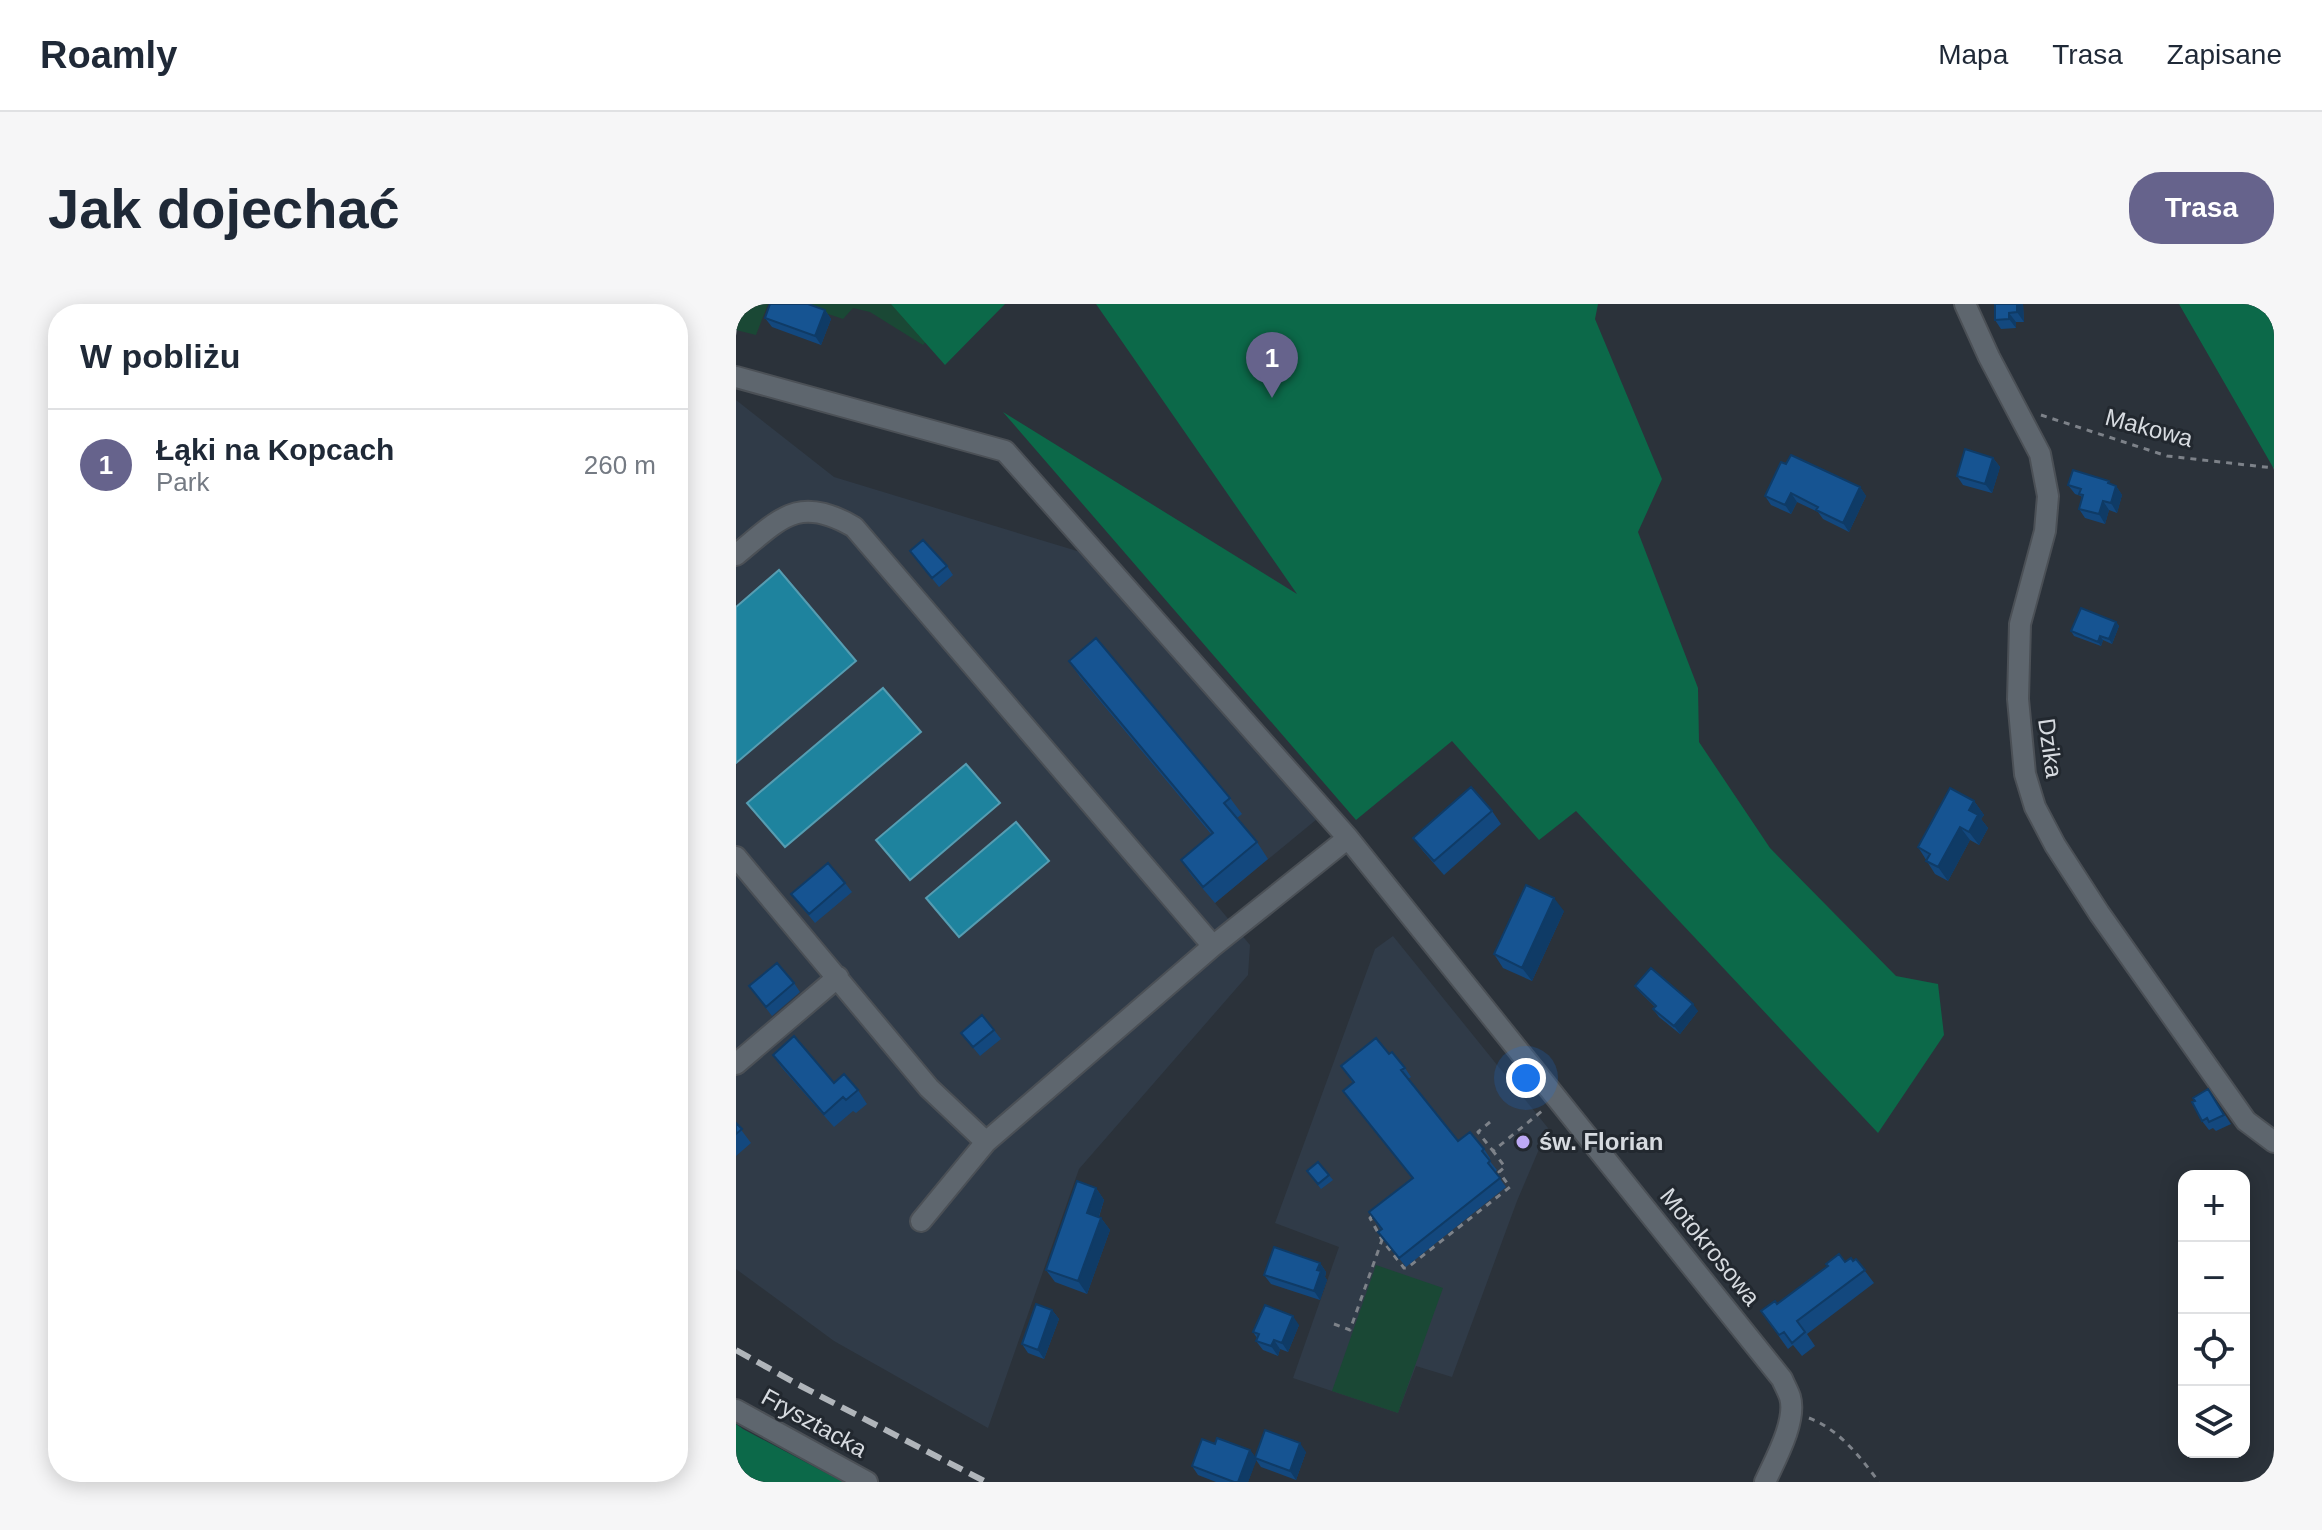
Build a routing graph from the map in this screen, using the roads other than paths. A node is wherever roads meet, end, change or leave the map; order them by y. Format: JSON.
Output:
{"nodes":[{"id":1,"x":1965,"y":304,"type":"edge"},
{"id":2,"x":736,"y":377,"type":"edge"},
{"id":3,"x":736,"y":555,"type":"edge"},
{"id":4,"x":1348,"y":838,"type":"junction"},
{"id":5,"x":736,"y":857,"type":"edge"},
{"id":6,"x":1213,"y":946,"type":"junction"},
{"id":7,"x":838,"y":977,"type":"junction"},
{"id":8,"x":736,"y":1064,"type":"edge"},
{"id":9,"x":986,"y":1142,"type":"junction"},
{"id":10,"x":2274,"y":1142,"type":"edge"},
{"id":11,"x":921,"y":1221,"type":"dead end"},
{"id":12,"x":736,"y":1410,"type":"edge"},
{"id":13,"x":867,"y":1482,"type":"edge"},
{"id":14,"x":1765,"y":1482,"type":"edge"}],
"edges":[{"from":1,"to":10,"type":"street","name":"Dzika"},
{"from":2,"to":4,"type":"street","name":"Motokrosowa"},
{"from":3,"to":6,"type":"street"},
{"from":4,"to":6,"type":"street"},
{"from":4,"to":14,"type":"street","name":"Motokrosowa"},
{"from":5,"to":7,"type":"street"},
{"from":6,"to":9,"type":"street"},
{"from":7,"to":8,"type":"street"},
{"from":7,"to":9,"type":"street"},
{"from":9,"to":11,"type":"street"},
{"from":12,"to":13,"type":"street","name":"Frysztacka"}]}
